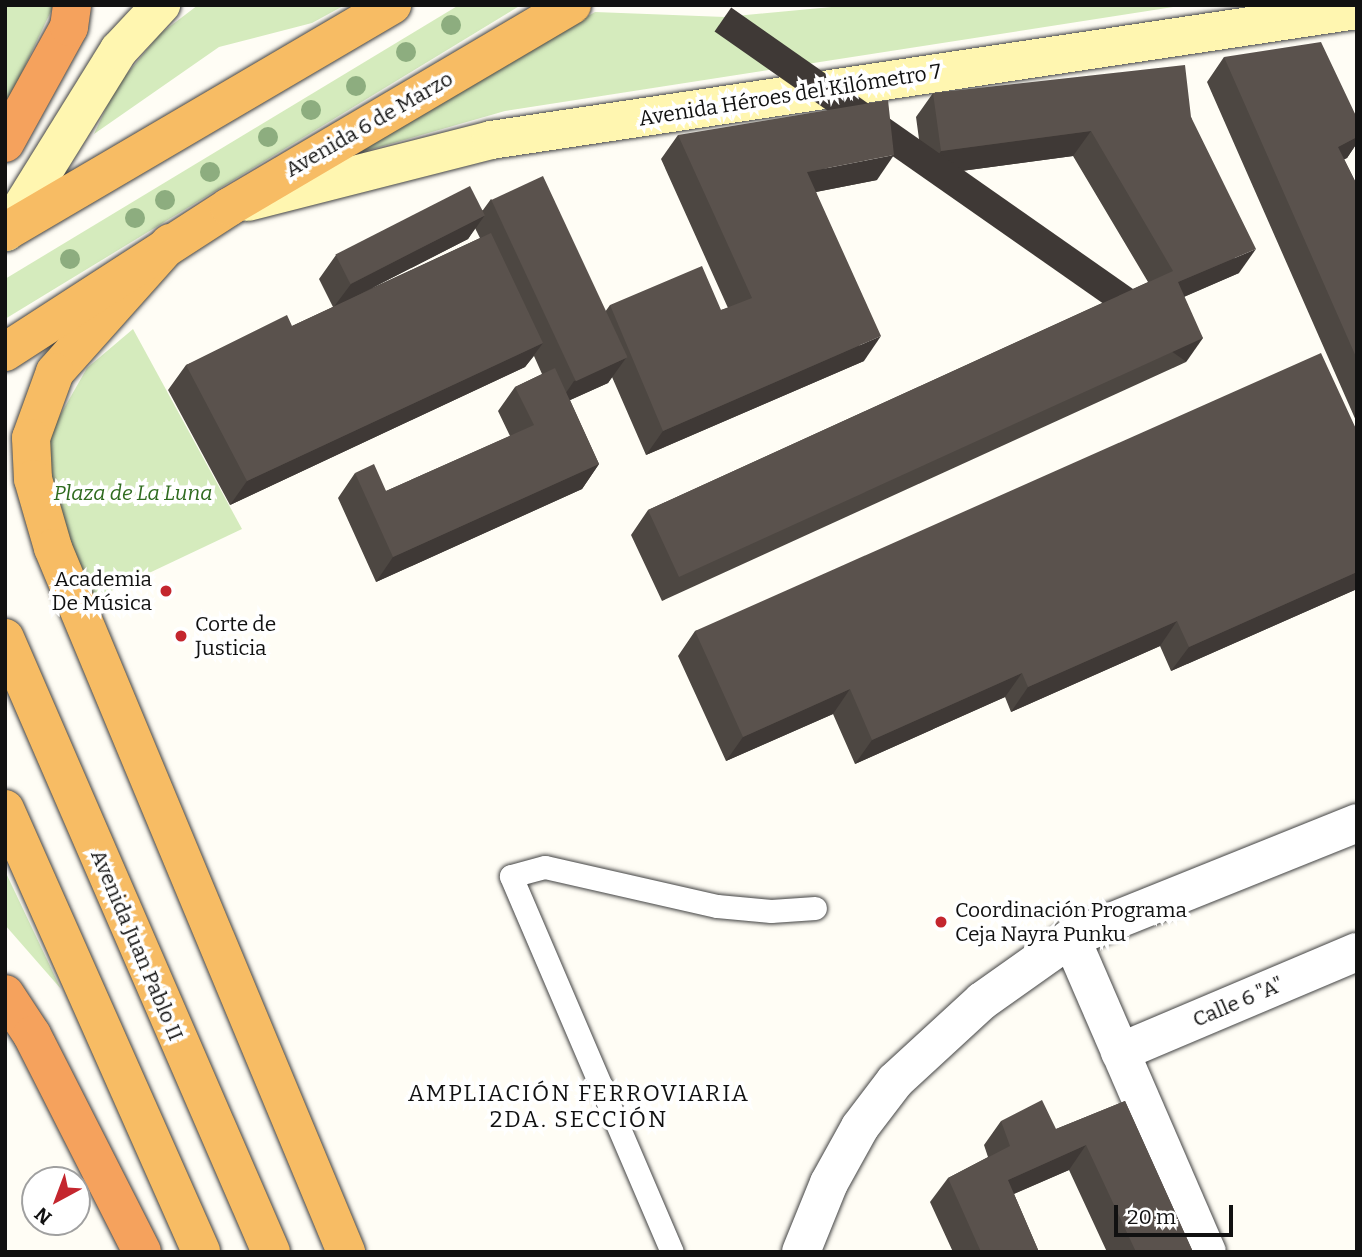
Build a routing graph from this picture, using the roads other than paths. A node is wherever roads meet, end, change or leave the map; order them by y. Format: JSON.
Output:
{"nodes":[{"id":1,"x":72,"y":5,"type":"edge"},
{"id":2,"x":160,"y":5,"type":"edge"},
{"id":3,"x":392,"y":5,"type":"edge"},
{"id":4,"x":572,"y":5,"type":"edge"},
{"id":5,"x":1357,"y":10,"type":"edge"},
{"id":6,"x":5,"y":143,"type":"edge"},
{"id":7,"x":229,"y":207,"type":"junction"},
{"id":8,"x":6,"y":232,"type":"edge"},
{"id":9,"x":169,"y":244,"type":"junction"},
{"id":10,"x":5,"y":352,"type":"edge"},
{"id":11,"x":5,"y":638,"type":"edge"},
{"id":12,"x":5,"y":809,"type":"edge"},
{"id":13,"x":1357,"y":823,"type":"edge"},
{"id":14,"x":816,"y":908,"type":"dead end"},
{"id":15,"x":1071,"y":938,"type":"junction"},
{"id":16,"x":1357,"y":952,"type":"edge"},
{"id":17,"x":5,"y":994,"type":"edge"},
{"id":18,"x":5,"y":1005,"type":"edge"},
{"id":19,"x":32,"y":1035,"type":"junction"},
{"id":20,"x":1120,"y":1052,"type":"junction"},
{"id":21,"x":142,"y":1252,"type":"edge"},
{"id":22,"x":201,"y":1252,"type":"edge"},
{"id":23,"x":271,"y":1252,"type":"edge"},
{"id":24,"x":346,"y":1252,"type":"edge"},
{"id":25,"x":672,"y":1252,"type":"edge"},
{"id":26,"x":800,"y":1252,"type":"edge"},
{"id":27,"x":1206,"y":1252,"type":"edge"}],
"edges":[{"from":1,"to":6,"type":"highway"},
{"from":2,"to":8,"type":"main road"},
{"from":3,"to":8,"type":"highway"},
{"from":4,"to":7,"type":"highway","name":"Avenida 6 de Marzo"},
{"from":5,"to":7,"type":"main road","name":"Avenida Héroes del Kilómetro 7"},
{"from":7,"to":9,"type":"highway","name":"Avenida 6 de Marzo"},
{"from":9,"to":10,"type":"highway"},
{"from":9,"to":24,"type":"highway"},
{"from":11,"to":23,"type":"highway","name":"Avenida Juan Pablo II"},
{"from":12,"to":22,"type":"highway"},
{"from":13,"to":15,"type":"street"},
{"from":14,"to":25,"type":"lane"},
{"from":15,"to":20,"type":"street"},
{"from":15,"to":26,"type":"street"},
{"from":16,"to":20,"type":"street","name":"Calle 6 \"A\""},
{"from":17,"to":19,"type":"highway"},
{"from":18,"to":19,"type":"street"},
{"from":19,"to":21,"type":"highway"},
{"from":20,"to":27,"type":"street"}]}
